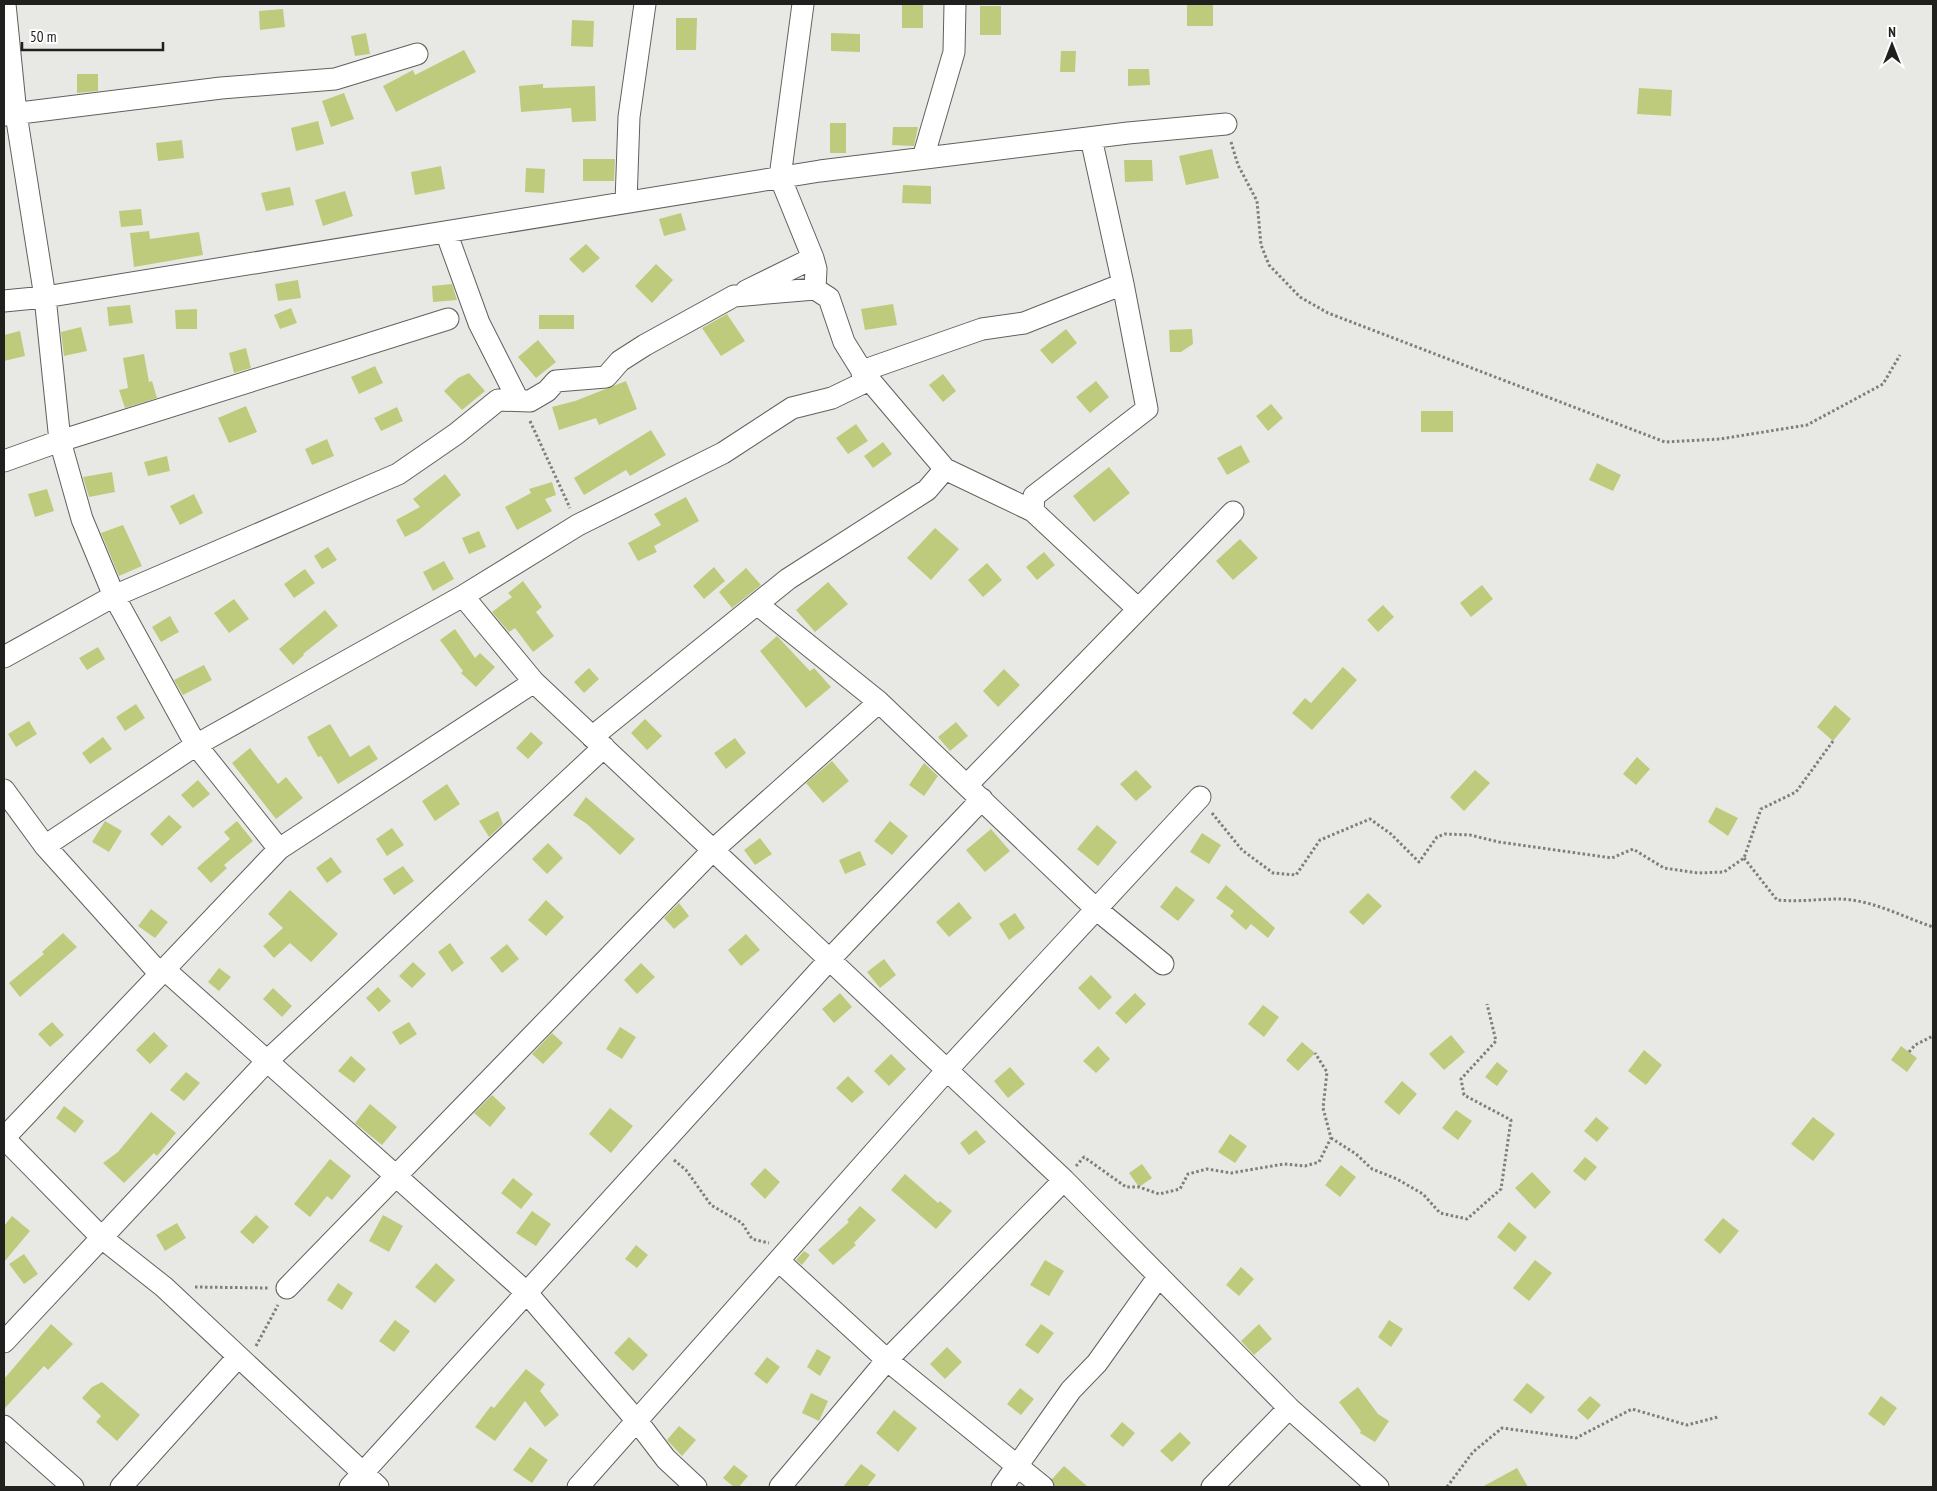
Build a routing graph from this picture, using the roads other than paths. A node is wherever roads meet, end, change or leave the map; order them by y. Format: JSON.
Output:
{"nodes":[{"id":1,"x":5,"y":4,"type":"edge"},
{"id":2,"x":645,"y":4,"type":"edge"},
{"id":3,"x":803,"y":4,"type":"edge"},
{"id":4,"x":955,"y":4,"type":"edge"},
{"id":5,"x":417,"y":54,"type":"dead end"},
{"id":6,"x":10,"y":115,"type":"edge"},
{"id":7,"x":1226,"y":124,"type":"road end"},
{"id":8,"x":1092,"y":138,"type":"junction"},
{"id":9,"x":923,"y":158,"type":"junction"},
{"id":10,"x":780,"y":177,"type":"junction"},
{"id":11,"x":626,"y":202,"type":"junction"},
{"id":12,"x":446,"y":232,"type":"junction"},
{"id":13,"x":813,"y":258,"type":"junction"},
{"id":14,"x":1123,"y":284,"type":"junction"},
{"id":15,"x":815,"y":289,"type":"junction"},
{"id":16,"x":734,"y":296,"type":"junction"},
{"id":17,"x":45,"y":297,"type":"junction"},
{"id":18,"x":4,"y":301,"type":"edge"},
{"id":19,"x":448,"y":319,"type":"dead end"},
{"id":20,"x":862,"y":371,"type":"junction"},
{"id":21,"x":518,"y":400,"type":"junction"},
{"id":22,"x":60,"y":441,"type":"junction"},
{"id":23,"x":4,"y":462,"type":"edge"},
{"id":24,"x":945,"y":469,"type":"junction"},
{"id":25,"x":1032,"y":511,"type":"junction"},
{"id":26,"x":1233,"y":512,"type":"dead end"},
{"id":27,"x":114,"y":596,"type":"junction"},
{"id":28,"x":463,"y":596,"type":"junction"},
{"id":29,"x":757,"y":604,"type":"junction"},
{"id":30,"x":1138,"y":610,"type":"junction"},
{"id":31,"x":4,"y":657,"type":"edge"},
{"id":32,"x":534,"y":682,"type":"junction"},
{"id":33,"x":879,"y":702,"type":"junction"},
{"id":34,"x":598,"y":742,"type":"junction"},
{"id":35,"x":196,"y":745,"type":"junction"},
{"id":36,"x":4,"y":790,"type":"edge"},
{"id":37,"x":974,"y":792,"type":"junction"},
{"id":38,"x":1200,"y":797,"type":"road end"},
{"id":39,"x":45,"y":846,"type":"junction"},
{"id":40,"x":279,"y":849,"type":"junction"},
{"id":41,"x":713,"y":850,"type":"junction"},
{"id":42,"x":1096,"y":909,"type":"junction"},
{"id":43,"x":830,"y":960,"type":"junction"},
{"id":44,"x":1163,"y":964,"type":"dead end"},
{"id":45,"x":162,"y":971,"type":"junction"},
{"id":46,"x":267,"y":1061,"type":"junction"},
{"id":47,"x":947,"y":1070,"type":"junction"},
{"id":48,"x":4,"y":1138,"type":"edge"},
{"id":49,"x":397,"y":1175,"type":"junction"},
{"id":50,"x":1064,"y":1180,"type":"junction"},
{"id":51,"x":102,"y":1238,"type":"junction"},
{"id":52,"x":784,"y":1255,"type":"junction"},
{"id":53,"x":1159,"y":1276,"type":"junction"},
{"id":54,"x":287,"y":1288,"type":"road end"},
{"id":55,"x":526,"y":1292,"type":"junction"},
{"id":56,"x":4,"y":1342,"type":"edge"},
{"id":57,"x":242,"y":1360,"type":"junction"},
{"id":58,"x":886,"y":1360,"type":"junction"},
{"id":59,"x":1289,"y":1408,"type":"junction"},
{"id":60,"x":637,"y":1421,"type":"junction"},
{"id":61,"x":4,"y":1426,"type":"edge"},
{"id":62,"x":1018,"y":1468,"type":"junction"},
{"id":63,"x":364,"y":1482,"type":"edge"},
{"id":64,"x":72,"y":1487,"type":"edge"},
{"id":65,"x":121,"y":1487,"type":"edge"},
{"id":66,"x":578,"y":1487,"type":"edge"},
{"id":67,"x":696,"y":1487,"type":"edge"},
{"id":68,"x":780,"y":1487,"type":"edge"},
{"id":69,"x":1002,"y":1487,"type":"edge"},
{"id":70,"x":1043,"y":1487,"type":"edge"},
{"id":71,"x":1212,"y":1487,"type":"edge"},
{"id":72,"x":1378,"y":1487,"type":"edge"}],
"edges":[{"from":1,"to":6,"type":"street"},
{"from":2,"to":11,"type":"street"},
{"from":3,"to":10,"type":"street"},
{"from":4,"to":9,"type":"street"},
{"from":5,"to":6,"type":"street"},
{"from":6,"to":17,"type":"street"},
{"from":7,"to":8,"type":"street"},
{"from":8,"to":9,"type":"street"},
{"from":8,"to":14,"type":"street"},
{"from":9,"to":10,"type":"street"},
{"from":10,"to":11,"type":"street"},
{"from":10,"to":13,"type":"street"},
{"from":11,"to":12,"type":"street"},
{"from":12,"to":17,"type":"street"},
{"from":12,"to":21,"type":"street"},
{"from":13,"to":15,"type":"street"},
{"from":13,"to":16,"type":"street"},
{"from":14,"to":20,"type":"street"},
{"from":14,"to":25,"type":"street"},
{"from":15,"to":16,"type":"street"},
{"from":15,"to":20,"type":"street"},
{"from":16,"to":21,"type":"street"},
{"from":17,"to":18,"type":"street"},
{"from":17,"to":22,"type":"street"},
{"from":19,"to":22,"type":"street"},
{"from":20,"to":24,"type":"street"},
{"from":20,"to":28,"type":"street"},
{"from":21,"to":27,"type":"street"},
{"from":22,"to":23,"type":"street"},
{"from":22,"to":27,"type":"street"},
{"from":24,"to":25,"type":"street"},
{"from":24,"to":29,"type":"street"},
{"from":25,"to":30,"type":"street"},
{"from":26,"to":30,"type":"street"},
{"from":27,"to":31,"type":"street"},
{"from":27,"to":35,"type":"street"},
{"from":28,"to":32,"type":"street"},
{"from":28,"to":35,"type":"street"},
{"from":29,"to":33,"type":"street"},
{"from":29,"to":34,"type":"street"},
{"from":30,"to":37,"type":"street"},
{"from":32,"to":34,"type":"street"},
{"from":32,"to":40,"type":"street"},
{"from":33,"to":37,"type":"street"},
{"from":33,"to":41,"type":"street"},
{"from":34,"to":41,"type":"street"},
{"from":34,"to":46,"type":"street"},
{"from":35,"to":39,"type":"street"},
{"from":35,"to":40,"type":"street"},
{"from":36,"to":39,"type":"street"},
{"from":37,"to":42,"type":"street"},
{"from":37,"to":43,"type":"street"},
{"from":38,"to":42,"type":"street"},
{"from":39,"to":45,"type":"street"},
{"from":40,"to":45,"type":"street"},
{"from":41,"to":43,"type":"street"},
{"from":41,"to":49,"type":"street"},
{"from":42,"to":44,"type":"street"},
{"from":42,"to":47,"type":"street"},
{"from":43,"to":47,"type":"street"},
{"from":43,"to":55,"type":"street"},
{"from":45,"to":46,"type":"street"},
{"from":45,"to":48,"type":"street"},
{"from":46,"to":49,"type":"street"},
{"from":46,"to":51,"type":"street"},
{"from":47,"to":50,"type":"street"},
{"from":47,"to":52,"type":"street"},
{"from":48,"to":51,"type":"street"},
{"from":49,"to":54,"type":"street"},
{"from":49,"to":55,"type":"street"},
{"from":50,"to":53,"type":"street"},
{"from":50,"to":58,"type":"street"},
{"from":51,"to":56,"type":"street"},
{"from":51,"to":57,"type":"street"},
{"from":52,"to":58,"type":"street"},
{"from":52,"to":60,"type":"street"},
{"from":53,"to":59,"type":"street"},
{"from":53,"to":62,"type":"street"},
{"from":55,"to":60,"type":"street"},
{"from":55,"to":63,"type":"street"},
{"from":57,"to":63,"type":"street"},
{"from":57,"to":65,"type":"street"},
{"from":58,"to":62,"type":"street"},
{"from":58,"to":68,"type":"street"},
{"from":59,"to":71,"type":"street"},
{"from":59,"to":72,"type":"street"},
{"from":60,"to":66,"type":"street"},
{"from":60,"to":67,"type":"street"},
{"from":61,"to":64,"type":"street"},
{"from":62,"to":69,"type":"street"},
{"from":62,"to":70,"type":"street"}]}
